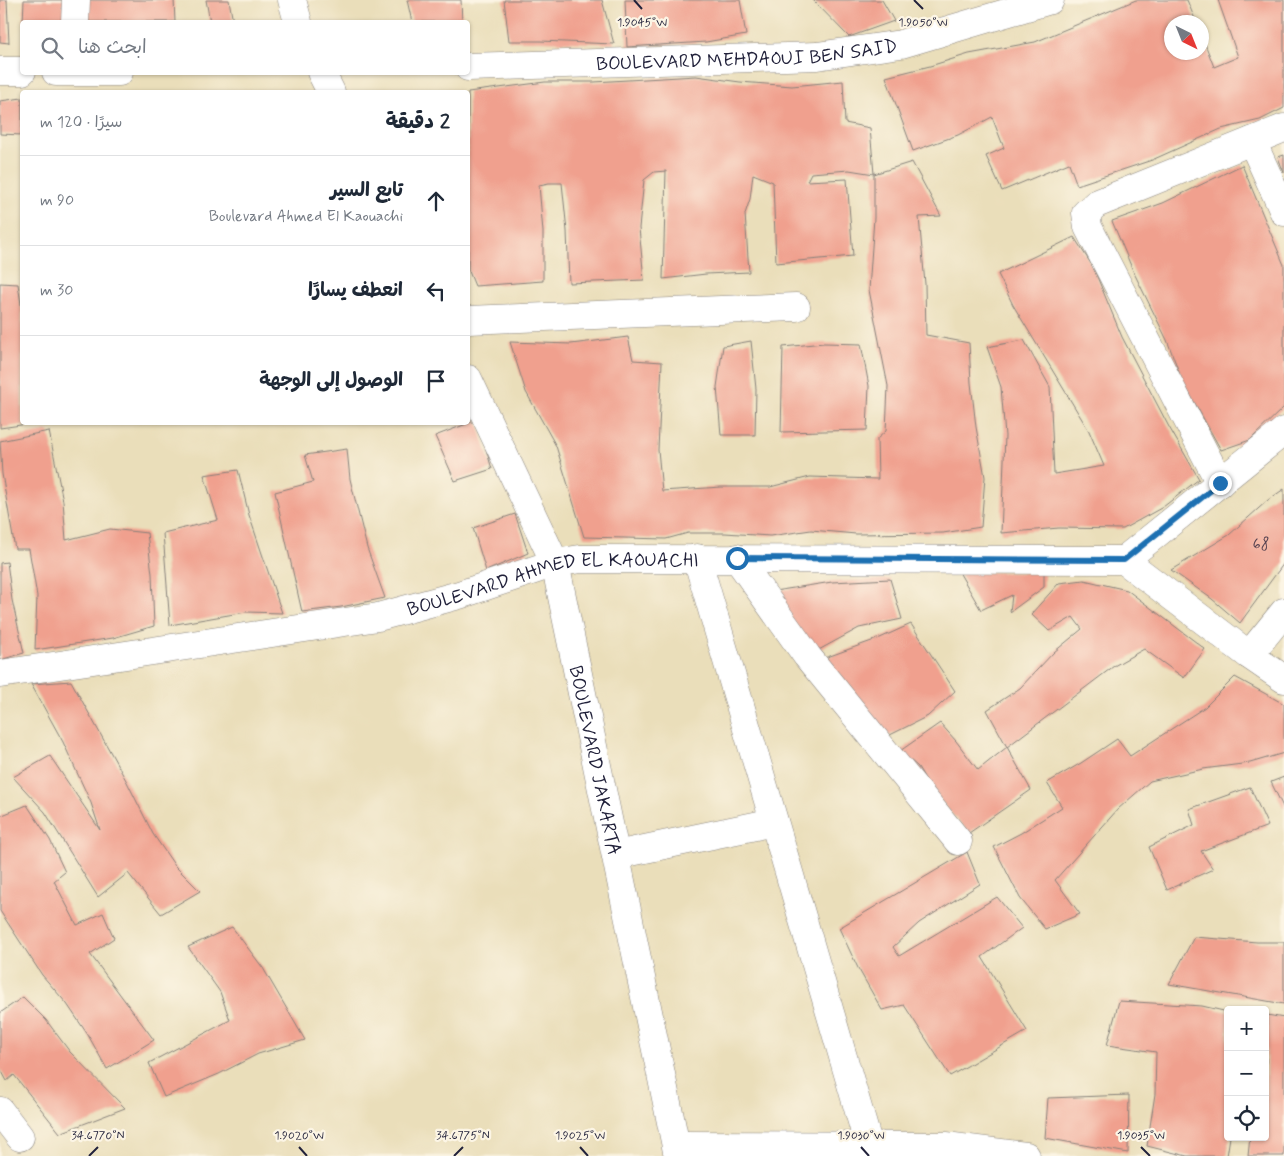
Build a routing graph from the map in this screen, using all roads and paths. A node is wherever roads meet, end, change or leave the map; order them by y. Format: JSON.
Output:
{"nodes":[{"id":1,"x":76,"y":0,"type":"edge"},
{"id":2,"x":292,"y":0,"type":"edge"},
{"id":3,"x":1050,"y":0,"type":"edge"},
{"id":4,"x":75,"y":20,"type":"edge"},
{"id":5,"x":297,"y":20,"type":"edge"},
{"id":6,"x":470,"y":66,"type":"edge"},
{"id":7,"x":0,"y":71,"type":"edge"},
{"id":8,"x":20,"y":72,"type":"edge"},
{"id":9,"x":322,"y":75,"type":"edge"},
{"id":10,"x":330,"y":90,"type":"edge"},
{"id":11,"x":1284,"y":128,"type":"edge"},
{"id":12,"x":1252,"y":141,"type":"junction"},
{"id":13,"x":1284,"y":212,"type":"edge"},
{"id":14,"x":796,"y":307,"type":"dead end"},
{"id":15,"x":470,"y":320,"type":"edge"},
{"id":16,"x":470,"y":384,"type":"edge"},
{"id":17,"x":1284,"y":431,"type":"edge"},
{"id":18,"x":1220,"y":483,"type":"junction"},
{"id":19,"x":697,"y":558,"type":"junction"},
{"id":20,"x":737,"y":558,"type":"junction"},
{"id":21,"x":1124,"y":560,"type":"junction"},
{"id":22,"x":555,"y":563,"type":"junction"},
{"id":23,"x":1284,"y":612,"type":"edge"},
{"id":24,"x":1249,"y":655,"type":"junction"},
{"id":25,"x":0,"y":674,"type":"edge"},
{"id":26,"x":1284,"y":679,"type":"edge"},
{"id":27,"x":774,"y":822,"type":"junction"},
{"id":28,"x":958,"y":841,"type":"dead end"},
{"id":29,"x":616,"y":855,"type":"junction"},
{"id":30,"x":0,"y":1111,"type":"edge"},
{"id":31,"x":20,"y":1137,"type":"dead end"},
{"id":32,"x":677,"y":1151,"type":"edge"},
{"id":33,"x":871,"y":1151,"type":"edge"},
{"id":34,"x":1026,"y":1156,"type":"edge"}],
"edges":[{"from":1,"to":4,"type":"street"},
{"from":2,"to":5,"type":"street"},
{"from":3,"to":6,"type":"street","name":"BOULEVARD MEHDAOUI BEN SAID"},
{"from":7,"to":8,"type":"street"},
{"from":9,"to":10,"type":"street"},
{"from":11,"to":12,"type":"street"},
{"from":12,"to":13,"type":"street"},
{"from":12,"to":18,"type":"street"},
{"from":14,"to":15,"type":"street"},
{"from":16,"to":22,"type":"street","name":"BOULEVARD JAKARTA"},
{"from":17,"to":18,"type":"street"},
{"from":18,"to":21,"type":"street"},
{"from":19,"to":20,"type":"street","name":"BOULEVARD AHMED EL KAOUACHI"},
{"from":19,"to":22,"type":"street","name":"BOULEVARD AHMED EL KAOUACHI"},
{"from":19,"to":27,"type":"street"},
{"from":20,"to":21,"type":"street","name":"BOULEVARD AHMED EL KAOUACHI"},
{"from":20,"to":28,"type":"street"},
{"from":21,"to":24,"type":"street"},
{"from":22,"to":25,"type":"street","name":"BOULEVARD AHMED EL KAOUACHI"},
{"from":22,"to":29,"type":"street","name":"BOULEVARD JAKARTA"},
{"from":23,"to":24,"type":"street"},
{"from":24,"to":26,"type":"street"},
{"from":27,"to":29,"type":"street"},
{"from":27,"to":33,"type":"street"},
{"from":29,"to":32,"type":"street","name":"BOULEVARD JAKARTA"},
{"from":30,"to":31,"type":"street"},
{"from":32,"to":33,"type":"street"},
{"from":33,"to":34,"type":"street"}]}
